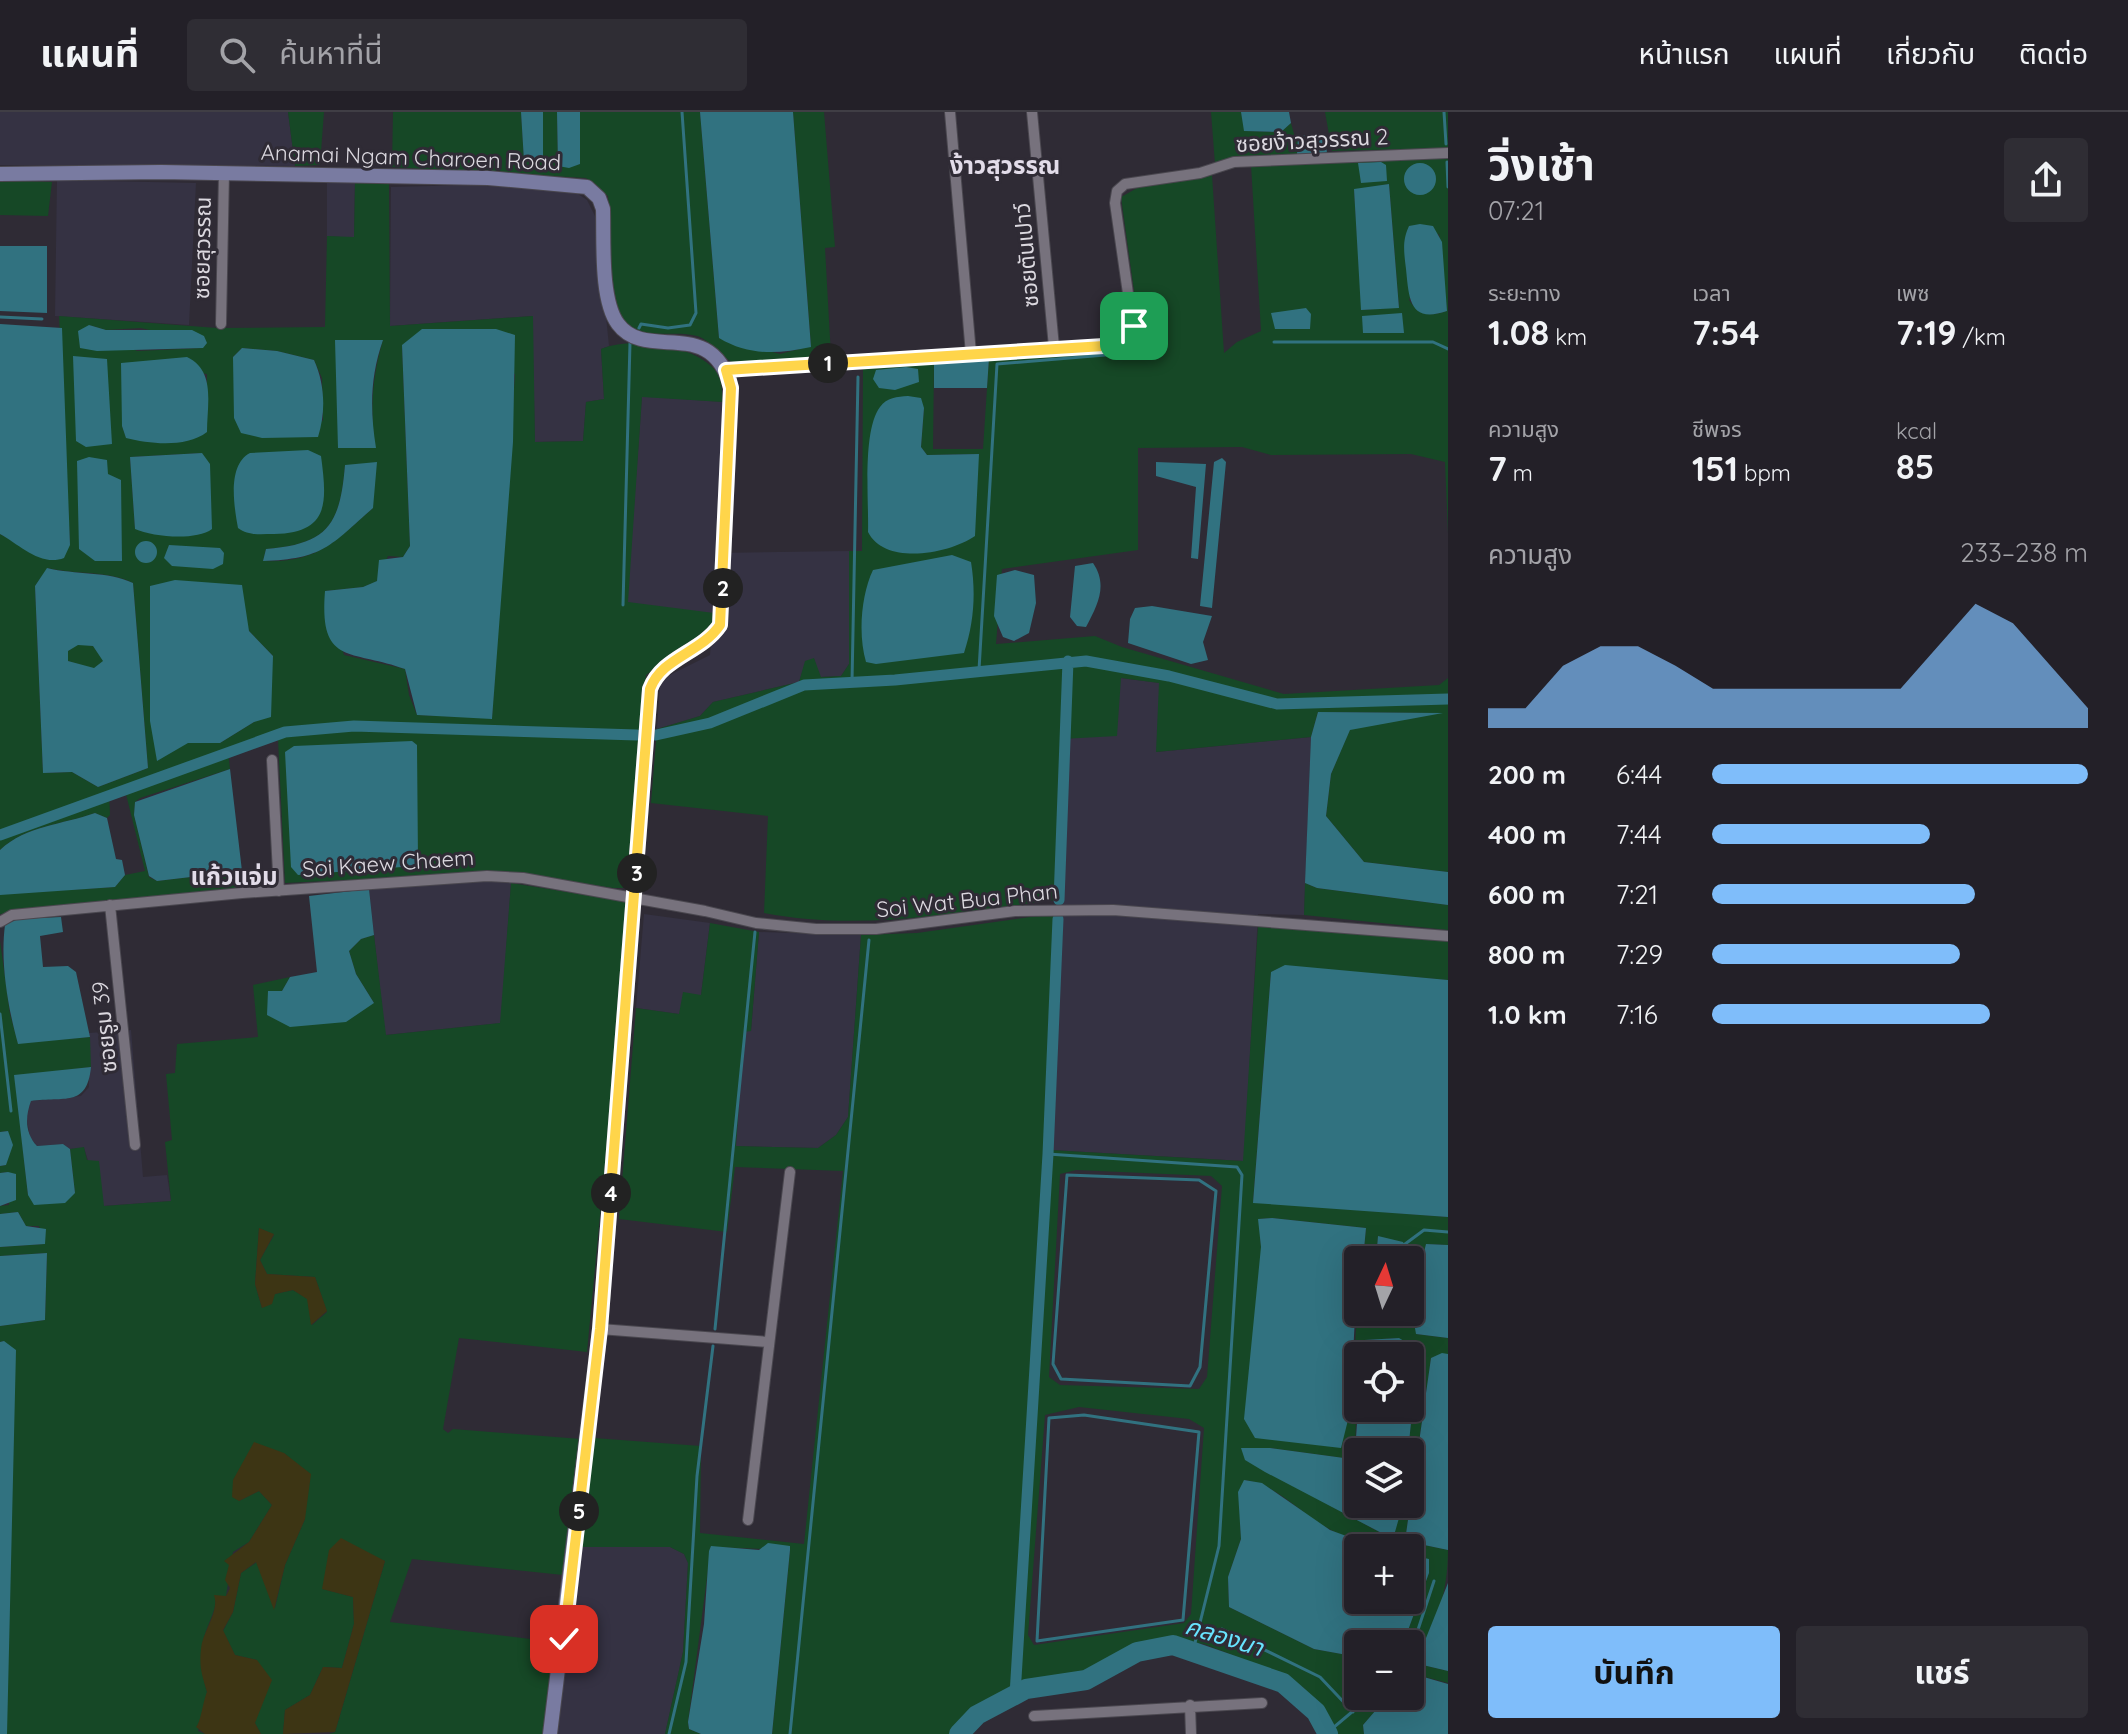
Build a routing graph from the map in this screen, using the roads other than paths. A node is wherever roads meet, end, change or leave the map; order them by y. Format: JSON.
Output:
{"nodes":[{"id":1,"x":950,"y":112,"type":"edge"},
{"id":2,"x":1032,"y":112,"type":"edge"},
{"id":3,"x":1448,"y":153,"type":"edge"},
{"id":4,"x":224,"y":173,"type":"junction"},
{"id":5,"x":0,"y":174,"type":"edge"},
{"id":6,"x":221,"y":324,"type":"dead end"},
{"id":7,"x":1054,"y":347,"type":"junction"},
{"id":8,"x":971,"y":354,"type":"junction"},
{"id":9,"x":726,"y":370,"type":"junction"},
{"id":10,"x":272,"y":760,"type":"dead end"},
{"id":11,"x":279,"y":891,"type":"junction"},
{"id":12,"x":635,"y":898,"type":"junction"},
{"id":13,"x":110,"y":905,"type":"junction"},
{"id":14,"x":0,"y":922,"type":"edge"},
{"id":15,"x":1448,"y":936,"type":"edge"},
{"id":16,"x":135,"y":1145,"type":"dead end"},
{"id":17,"x":790,"y":1172,"type":"dead end"},
{"id":18,"x":600,"y":1329,"type":"junction"},
{"id":19,"x":769,"y":1342,"type":"junction"},
{"id":20,"x":748,"y":1520,"type":"dead end"},
{"id":21,"x":1262,"y":1703,"type":"dead end"},
{"id":22,"x":1190,"y":1705,"type":"junction"},
{"id":23,"x":1034,"y":1716,"type":"dead end"},
{"id":24,"x":550,"y":1734,"type":"edge"},
{"id":25,"x":1191,"y":1734,"type":"edge"}],
"edges":[{"from":1,"to":8,"type":"street"},
{"from":2,"to":7,"type":"street","name":"ซอยตันเปาว์"},
{"from":3,"to":7,"type":"street","name":"ซอยง้าวสุวรรณ 2"},
{"from":4,"to":5,"type":"street","name":"Anamai Ngam Charoen Road"},
{"from":4,"to":6,"type":"street","name":"ซอยสุวรรณ"},
{"from":4,"to":9,"type":"street","name":"Anamai Ngam Charoen Road"},
{"from":7,"to":8,"type":"street","name":"ซอยง้าวสุวรรณ 2"},
{"from":8,"to":9,"type":"street","name":"ซอยง้าวสุวรรณ 2"},
{"from":9,"to":12,"type":"street"},
{"from":10,"to":11,"type":"street"},
{"from":11,"to":12,"type":"street","name":"Soi Kaew Chaem"},
{"from":11,"to":13,"type":"street","name":"Soi Kaew Chaem"},
{"from":12,"to":15,"type":"street","name":"Soi Wat Bua Phan"},
{"from":12,"to":18,"type":"street"},
{"from":13,"to":14,"type":"street","name":"Soi Kaew Chaem"},
{"from":13,"to":16,"type":"street","name":"ซอยรูม 39"},
{"from":17,"to":19,"type":"street"},
{"from":18,"to":19,"type":"street"},
{"from":18,"to":24,"type":"street"},
{"from":19,"to":20,"type":"street"},
{"from":21,"to":22,"type":"street"},
{"from":22,"to":23,"type":"street"},
{"from":22,"to":25,"type":"street"}]}
